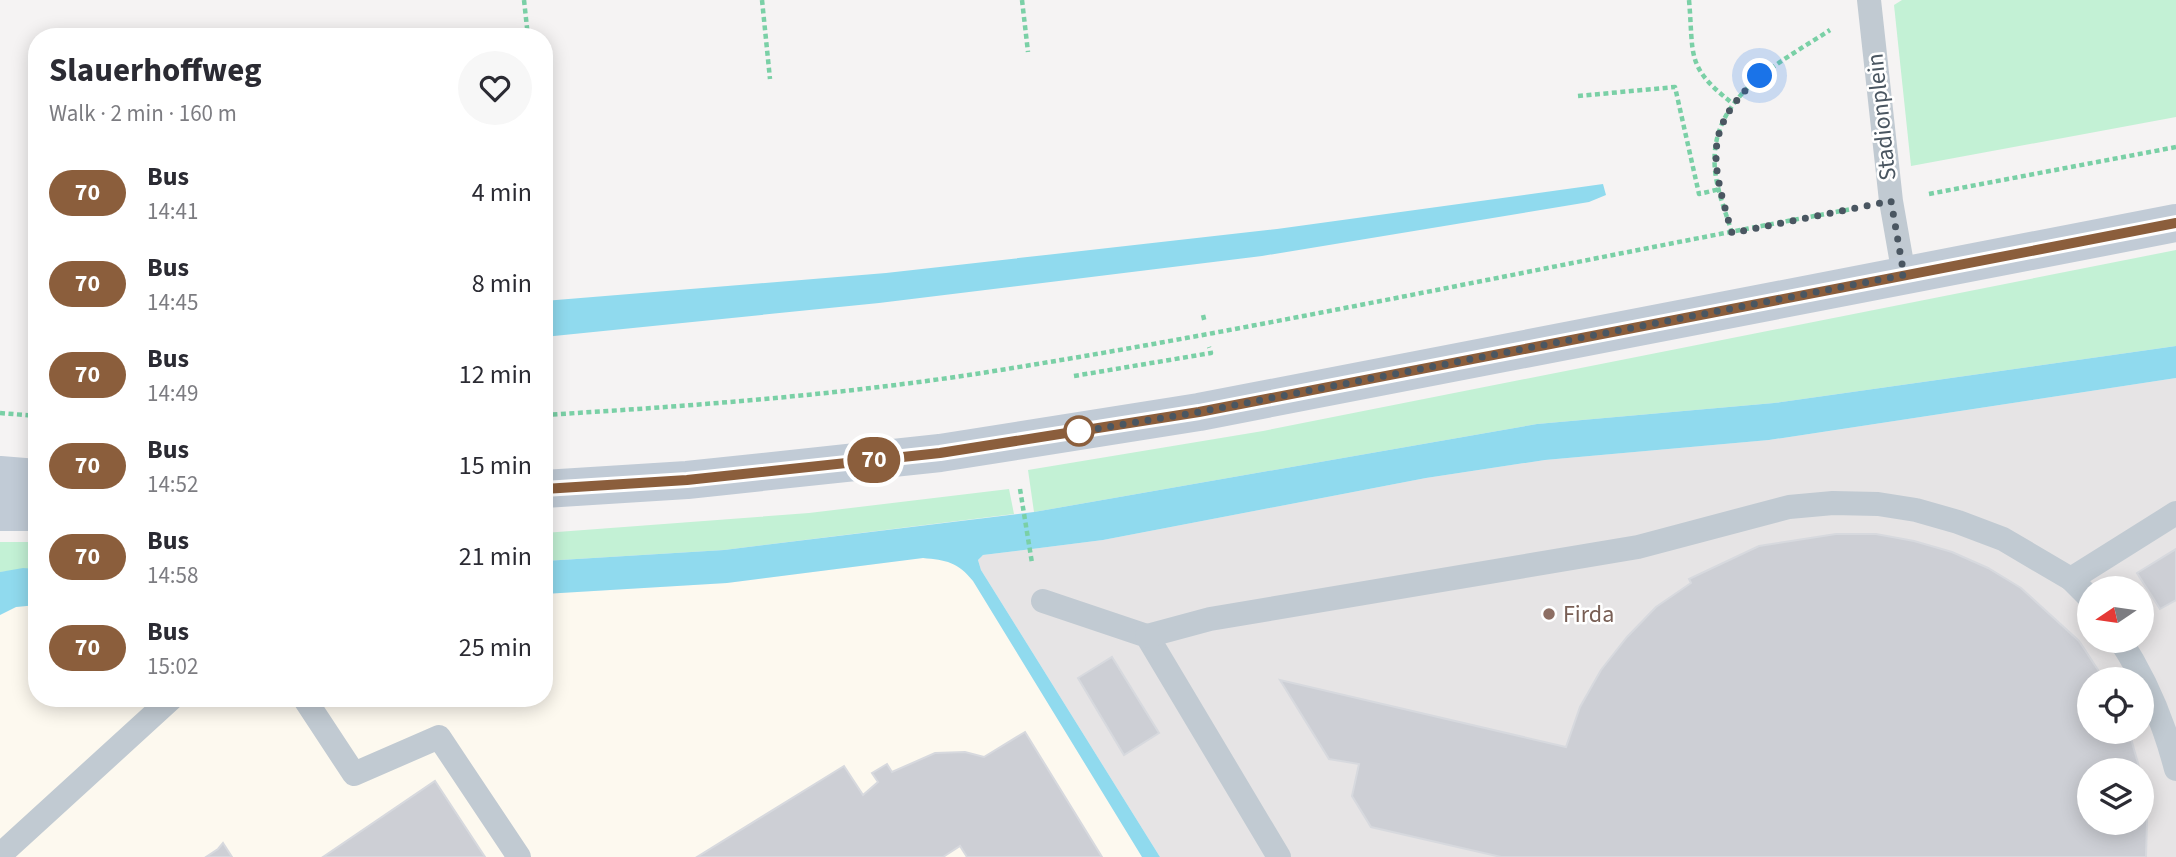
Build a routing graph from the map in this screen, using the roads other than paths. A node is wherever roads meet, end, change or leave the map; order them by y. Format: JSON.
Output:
{"nodes":[{"id":1,"x":1869,"y":3,"type":"edge"},
{"id":2,"x":2176,"y":223,"type":"edge"},
{"id":3,"x":1904,"y":275,"type":"junction"},
{"id":4,"x":0,"y":475,"type":"edge"},
{"id":5,"x":28,"y":477,"type":"edge"},
{"id":6,"x":553,"y":488,"type":"edge"},
{"id":7,"x":0,"y":512,"type":"edge"},
{"id":8,"x":28,"y":512,"type":"edge"},
{"id":9,"x":2176,"y":513,"type":"edge"},
{"id":10,"x":2071,"y":579,"type":"junction"},
{"id":11,"x":2077,"y":585,"type":"edge"},
{"id":12,"x":1043,"y":601,"type":"dead end"},
{"id":13,"x":1147,"y":636,"type":"junction"},
{"id":14,"x":2129,"y":653,"type":"edge"},
{"id":15,"x":162,"y":707,"type":"edge"},
{"id":16,"x":310,"y":707,"type":"edge"},
{"id":17,"x":2176,"y":769,"type":"edge"},
{"id":18,"x":0,"y":855,"type":"edge"},
{"id":19,"x":519,"y":857,"type":"edge"},
{"id":20,"x":1279,"y":857,"type":"edge"}],
"edges":[{"from":1,"to":3,"type":"lane","name":"Stadionplein"},
{"from":2,"to":3,"type":"main road"},
{"from":3,"to":6,"type":"main road"},
{"from":4,"to":5,"type":"main road"},
{"from":7,"to":8,"type":"main road"},
{"from":9,"to":10,"type":"lane"},
{"from":10,"to":11,"type":"lane"},
{"from":10,"to":13,"type":"lane"},
{"from":12,"to":13,"type":"lane"},
{"from":13,"to":20,"type":"lane"},
{"from":14,"to":17,"type":"lane"},
{"from":15,"to":18,"type":"lane"},
{"from":16,"to":19,"type":"lane"}]}
